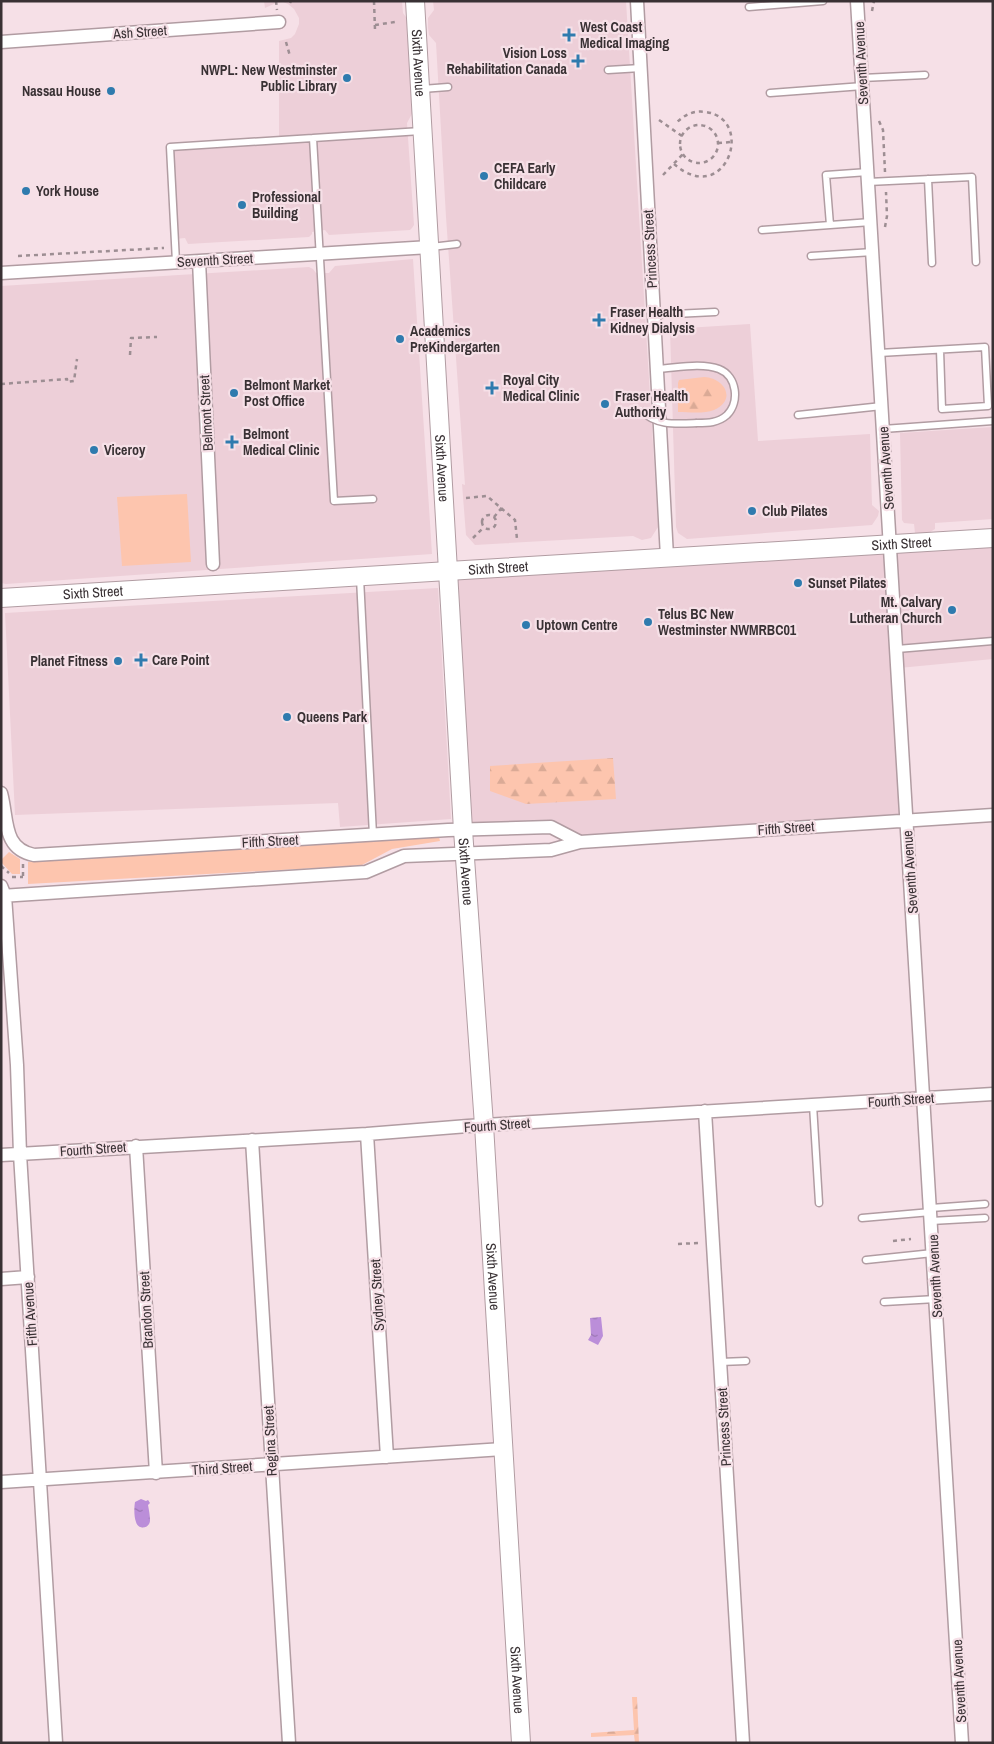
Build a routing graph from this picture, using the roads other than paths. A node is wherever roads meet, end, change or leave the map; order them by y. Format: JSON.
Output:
{"nodes":[{"id":1,"x":415,"y":1,"type":"edge"},
{"id":2,"x":637,"y":1,"type":"edge"},
{"id":3,"x":824,"y":1,"type":"edge"},
{"id":4,"x":858,"y":1,"type":"edge"},
{"id":5,"x":749,"y":6,"type":"dead end"},
{"id":6,"x":279,"y":22,"type":"dead end"},
{"id":7,"x":1,"y":42,"type":"edge"},
{"id":8,"x":641,"y":68,"type":"junction"},
{"id":9,"x":608,"y":70,"type":"dead end"},
{"id":10,"x":925,"y":75,"type":"dead end"},
{"id":11,"x":862,"y":82,"type":"junction"},
{"id":12,"x":448,"y":87,"type":"dead end"},
{"id":13,"x":420,"y":89,"type":"junction"},
{"id":14,"x":770,"y":93,"type":"dead end"},
{"id":15,"x":422,"y":131,"type":"junction"},
{"id":16,"x":313,"y":138,"type":"junction"},
{"id":17,"x":868,"y":177,"type":"junction"},
{"id":18,"x":928,"y":179,"type":"junction"},
{"id":19,"x":871,"y":222,"type":"junction"},
{"id":20,"x":830,"y":225,"type":"junction"},
{"id":21,"x":762,"y":230,"type":"dead end"},
{"id":22,"x":457,"y":244,"type":"dead end"},
{"id":23,"x":430,"y":247,"type":"junction"},
{"id":24,"x":873,"y":252,"type":"junction"},
{"id":25,"x":320,"y":254,"type":"junction"},
{"id":26,"x":811,"y":256,"type":"dead end"},
{"id":27,"x":199,"y":261,"type":"junction"},
{"id":28,"x":176,"y":262,"type":"junction"},
{"id":29,"x":976,"y":262,"type":"dead end"},
{"id":30,"x":932,"y":263,"type":"dead end"},
{"id":31,"x":1,"y":273,"type":"edge"},
{"id":32,"x":715,"y":312,"type":"dead end"},
{"id":33,"x":654,"y":315,"type":"junction"},
{"id":34,"x":940,"y":350,"type":"junction"},
{"id":35,"x":879,"y":353,"type":"junction"},
{"id":36,"x":657,"y":369,"type":"junction"},
{"id":37,"x":882,"y":406,"type":"junction"},
{"id":38,"x":640,"y":410,"type":"dead end"},
{"id":39,"x":798,"y":415,"type":"dead end"},
{"id":40,"x":993,"y":421,"type":"edge"},
{"id":41,"x":884,"y":428,"type":"junction"},
{"id":42,"x":373,"y":499,"type":"dead end"},
{"id":43,"x":993,"y":538,"type":"edge"},
{"id":44,"x":890,"y":544,"type":"junction"},
{"id":45,"x":666,"y":557,"type":"junction"},
{"id":46,"x":213,"y":564,"type":"dead end"},
{"id":47,"x":449,"y":572,"type":"junction"},
{"id":48,"x":360,"y":577,"type":"junction"},
{"id":49,"x":1,"y":598,"type":"edge"},
{"id":50,"x":993,"y":641,"type":"edge"},
{"id":51,"x":897,"y":649,"type":"junction"},
{"id":52,"x":1,"y":794,"type":"edge"},
{"id":53,"x":993,"y":815,"type":"edge"},
{"id":54,"x":907,"y":820,"type":"junction"},
{"id":55,"x":463,"y":830,"type":"junction"},
{"id":56,"x":374,"y":835,"type":"junction"},
{"id":57,"x":580,"y":842,"type":"junction"},
{"id":58,"x":465,"y":853,"type":"junction"},
{"id":59,"x":2,"y":893,"type":"edge"},
{"id":60,"x":993,"y":1094,"type":"edge"},
{"id":61,"x":924,"y":1099,"type":"junction"},
{"id":62,"x":813,"y":1105,"type":"junction"},
{"id":63,"x":705,"y":1111,"type":"junction"},
{"id":64,"x":484,"y":1125,"type":"junction"},
{"id":65,"x":367,"y":1134,"type":"junction"},
{"id":66,"x":252,"y":1140,"type":"junction"},
{"id":67,"x":136,"y":1146,"type":"junction"},
{"id":68,"x":20,"y":1154,"type":"junction"},
{"id":69,"x":1,"y":1155,"type":"edge"},
{"id":70,"x":819,"y":1203,"type":"dead end"},
{"id":71,"x":985,"y":1204,"type":"dead end"},
{"id":72,"x":931,"y":1214,"type":"junction"},
{"id":73,"x":862,"y":1218,"type":"dead end"},
{"id":74,"x":985,"y":1218,"type":"dead end"},
{"id":75,"x":933,"y":1253,"type":"junction"},
{"id":76,"x":866,"y":1260,"type":"dead end"},
{"id":77,"x":28,"y":1278,"type":"junction"},
{"id":78,"x":1,"y":1280,"type":"edge"},
{"id":79,"x":936,"y":1299,"type":"junction"},
{"id":80,"x":884,"y":1302,"type":"dead end"},
{"id":81,"x":746,"y":1360,"type":"dead end"},
{"id":82,"x":720,"y":1362,"type":"junction"},
{"id":83,"x":503,"y":1449,"type":"junction"},
{"id":84,"x":387,"y":1456,"type":"junction"},
{"id":85,"x":272,"y":1464,"type":"junction"},
{"id":86,"x":156,"y":1473,"type":"junction"},
{"id":87,"x":41,"y":1480,"type":"junction"},
{"id":88,"x":1,"y":1482,"type":"edge"},
{"id":89,"x":56,"y":1743,"type":"edge"},
{"id":90,"x":289,"y":1743,"type":"edge"},
{"id":91,"x":521,"y":1743,"type":"edge"},
{"id":92,"x":743,"y":1743,"type":"edge"},
{"id":93,"x":962,"y":1743,"type":"edge"}],
"edges":[{"from":1,"to":13,"type":"street","name":"Sixth Avenue"},
{"from":2,"to":8,"type":"street","name":"Princess Street"},
{"from":3,"to":5,"type":"lane"},
{"from":4,"to":11,"type":"street","name":"Seventh Avenue"},
{"from":6,"to":7,"type":"street","name":"Ash Street"},
{"from":8,"to":9,"type":"lane"},
{"from":8,"to":33,"type":"street","name":"Princess Street"},
{"from":10,"to":11,"type":"lane"},
{"from":11,"to":14,"type":"lane"},
{"from":11,"to":17,"type":"street","name":"Seventh Avenue"},
{"from":12,"to":13,"type":"lane"},
{"from":13,"to":15,"type":"street","name":"Sixth Avenue"},
{"from":15,"to":16,"type":"lane"},
{"from":15,"to":23,"type":"street","name":"Sixth Avenue"},
{"from":16,"to":25,"type":"lane"},
{"from":16,"to":28,"type":"lane"},
{"from":17,"to":18,"type":"lane"},
{"from":17,"to":19,"type":"street","name":"Seventh Avenue"},
{"from":17,"to":20,"type":"lane"},
{"from":18,"to":29,"type":"lane"},
{"from":18,"to":30,"type":"lane"},
{"from":19,"to":20,"type":"lane"},
{"from":19,"to":24,"type":"street","name":"Seventh Avenue"},
{"from":20,"to":21,"type":"lane"},
{"from":22,"to":23,"type":"lane"},
{"from":23,"to":25,"type":"street","name":"Seventh Street"},
{"from":23,"to":47,"type":"street","name":"Sixth Avenue"},
{"from":24,"to":26,"type":"lane"},
{"from":24,"to":35,"type":"street","name":"Seventh Avenue"},
{"from":25,"to":27,"type":"street","name":"Seventh Street"},
{"from":25,"to":42,"type":"lane"},
{"from":27,"to":28,"type":"street","name":"Seventh Street"},
{"from":27,"to":46,"type":"street","name":"Belmont Street"},
{"from":28,"to":31,"type":"street","name":"Seventh Street"},
{"from":32,"to":33,"type":"lane"},
{"from":33,"to":36,"type":"street","name":"Princess Street"},
{"from":34,"to":34,"type":"lane"},
{"from":34,"to":35,"type":"lane"},
{"from":35,"to":37,"type":"street","name":"Seventh Avenue"},
{"from":36,"to":38,"type":"lane","bridge":true},
{"from":36,"to":45,"type":"street","name":"Princess Street"},
{"from":37,"to":39,"type":"lane"},
{"from":37,"to":41,"type":"street","name":"Seventh Avenue"},
{"from":40,"to":41,"type":"lane"},
{"from":41,"to":44,"type":"street","name":"Seventh Avenue"},
{"from":43,"to":44,"type":"street","name":"Sixth Street"},
{"from":44,"to":45,"type":"street","name":"Sixth Street"},
{"from":44,"to":51,"type":"street","name":"Seventh Avenue"},
{"from":45,"to":47,"type":"street","name":"Sixth Street"},
{"from":47,"to":48,"type":"street","name":"Sixth Street"},
{"from":47,"to":55,"type":"street","name":"Sixth Avenue"},
{"from":48,"to":49,"type":"street","name":"Sixth Street"},
{"from":48,"to":56,"type":"lane"},
{"from":50,"to":51,"type":"lane"},
{"from":51,"to":54,"type":"street","name":"Seventh Avenue"},
{"from":52,"to":56,"type":"street","name":"Fifth Street"},
{"from":53,"to":54,"type":"street","name":"Fifth Street"},
{"from":54,"to":57,"type":"street","name":"Fifth Street"},
{"from":54,"to":61,"type":"street","name":"Seventh Avenue"},
{"from":55,"to":56,"type":"street","name":"Fifth Street"},
{"from":55,"to":57,"type":"street","name":"Fifth Street"},
{"from":55,"to":58,"type":"street","name":"Sixth Avenue"},
{"from":57,"to":58,"type":"street","name":"Fifth Street"},
{"from":58,"to":59,"type":"street","name":"Fifth Street"},
{"from":58,"to":64,"type":"street","name":"Sixth Avenue"},
{"from":59,"to":68,"type":"street","name":"Fifth Avenue"},
{"from":60,"to":61,"type":"street","name":"Fourth Street"},
{"from":61,"to":62,"type":"street","name":"Fourth Street"},
{"from":61,"to":72,"type":"street","name":"Seventh Avenue"},
{"from":62,"to":63,"type":"street","name":"Fourth Street"},
{"from":62,"to":70,"type":"lane"},
{"from":63,"to":64,"type":"street","name":"Fourth Street"},
{"from":63,"to":82,"type":"street","name":"Princess Street"},
{"from":64,"to":65,"type":"street","name":"Fourth Street"},
{"from":64,"to":83,"type":"street","name":"Sixth Avenue"},
{"from":65,"to":66,"type":"street","name":"Fourth Street"},
{"from":65,"to":84,"type":"street","name":"Sydney Street"},
{"from":66,"to":67,"type":"street","name":"Fourth Street"},
{"from":66,"to":85,"type":"street","name":"Regina Street"},
{"from":67,"to":68,"type":"street","name":"Fourth Street"},
{"from":67,"to":86,"type":"street","name":"Brandon Street"},
{"from":68,"to":69,"type":"street","name":"Fourth Street"},
{"from":68,"to":77,"type":"street","name":"Fifth Avenue"},
{"from":71,"to":72,"type":"lane"},
{"from":72,"to":73,"type":"lane"},
{"from":72,"to":74,"type":"lane"},
{"from":72,"to":75,"type":"street","name":"Seventh Avenue"},
{"from":75,"to":76,"type":"lane"},
{"from":75,"to":79,"type":"street","name":"Seventh Avenue"},
{"from":77,"to":78,"type":"street"},
{"from":77,"to":87,"type":"street","name":"Fifth Avenue"},
{"from":79,"to":80,"type":"lane"},
{"from":79,"to":93,"type":"street","name":"Seventh Avenue"},
{"from":81,"to":82,"type":"lane"},
{"from":82,"to":92,"type":"street","name":"Princess Street"},
{"from":83,"to":84,"type":"street","name":"Third Street"},
{"from":83,"to":91,"type":"street","name":"Sixth Avenue"},
{"from":84,"to":85,"type":"street","name":"Third Street"},
{"from":85,"to":86,"type":"street","name":"Third Street"},
{"from":85,"to":90,"type":"street","name":"Regina Street"},
{"from":86,"to":87,"type":"street","name":"Third Street"},
{"from":87,"to":88,"type":"street","name":"Third Street"},
{"from":87,"to":89,"type":"street","name":"Fifth Avenue"}]}
